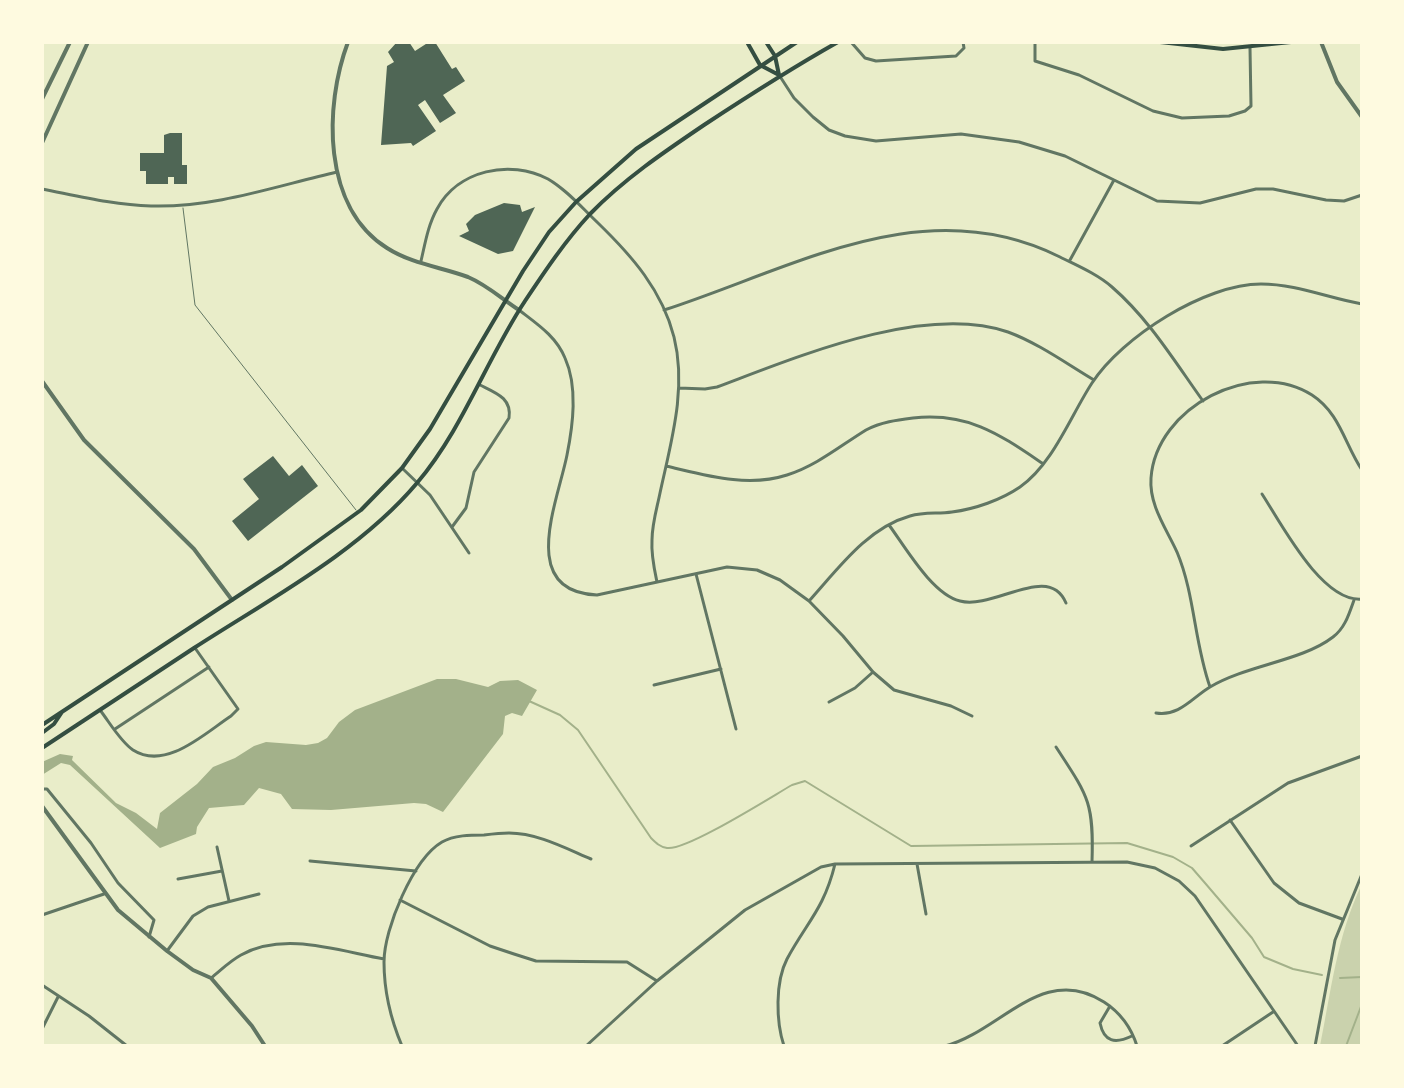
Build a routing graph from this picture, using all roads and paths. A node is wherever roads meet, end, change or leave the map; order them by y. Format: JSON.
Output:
{"nodes":[{"id":1,"x":70,"y":42,"type":"edge"},
{"id":2,"x":88,"y":42,"type":"edge"},
{"id":3,"x":348,"y":42,"type":"edge"},
{"id":4,"x":747,"y":42,"type":"edge"},
{"id":5,"x":766,"y":42,"type":"edge"},
{"id":6,"x":797,"y":42,"type":"edge"},
{"id":7,"x":838,"y":42,"type":"edge"},
{"id":8,"x":851,"y":42,"type":"edge"},
{"id":9,"x":963,"y":42,"type":"edge"},
{"id":10,"x":1035,"y":42,"type":"edge"},
{"id":11,"x":1160,"y":42,"type":"edge"},
{"id":12,"x":1291,"y":42,"type":"edge"},
{"id":13,"x":1321,"y":42,"type":"edge"},
{"id":14,"x":1205,"y":45,"type":"edge"},
{"id":15,"x":1250,"y":48,"type":"junction"},
{"id":16,"x":775,"y":56,"type":"junction"},
{"id":17,"x":760,"y":65,"type":"junction"},
{"id":18,"x":779,"y":75,"type":"junction"},
{"id":19,"x":42,"y":99,"type":"edge"},
{"id":20,"x":1362,"y":117,"type":"edge"},
{"id":21,"x":42,"y":143,"type":"edge"},
{"id":22,"x":337,"y":172,"type":"junction"},
{"id":23,"x":1114,"y":180,"type":"junction"},
{"id":24,"x":42,"y":189,"type":"edge"},
{"id":25,"x":1362,"y":195,"type":"edge"},
{"id":26,"x":576,"y":202,"type":"junction"},
{"id":27,"x":182,"y":205,"type":"junction"},
{"id":28,"x":589,"y":215,"type":"junction"},
{"id":29,"x":1069,"y":261,"type":"junction"},
{"id":30,"x":420,"y":263,"type":"junction"},
{"id":31,"x":505,"y":300,"type":"junction"},
{"id":32,"x":1362,"y":304,"type":"edge"},
{"id":33,"x":519,"y":310,"type":"junction"},
{"id":34,"x":664,"y":310,"type":"junction"},
{"id":35,"x":1151,"y":328,"type":"junction"},
{"id":36,"x":1094,"y":380,"type":"junction"},
{"id":37,"x":42,"y":381,"type":"edge"},
{"id":38,"x":480,"y":385,"type":"junction"},
{"id":39,"x":679,"y":388,"type":"junction"},
{"id":40,"x":1203,"y":401,"type":"junction"},
{"id":41,"x":1042,"y":463,"type":"junction"},
{"id":42,"x":666,"y":466,"type":"junction"},
{"id":43,"x":402,"y":468,"type":"junction"},
{"id":44,"x":1362,"y":470,"type":"edge"},
{"id":45,"x":418,"y":483,"type":"junction"},
{"id":46,"x":1262,"y":494,"type":"dead end"},
{"id":47,"x":358,"y":512,"type":"junction"},
{"id":48,"x":889,"y":525,"type":"junction"},
{"id":49,"x":452,"y":527,"type":"junction"},
{"id":50,"x":469,"y":553,"type":"dead end"},
{"id":51,"x":696,"y":574,"type":"junction"},
{"id":52,"x":657,"y":582,"type":"junction"},
{"id":53,"x":1362,"y":599,"type":"edge"},
{"id":54,"x":232,"y":600,"type":"junction"},
{"id":55,"x":1354,"y":600,"type":"junction"},
{"id":56,"x":809,"y":601,"type":"junction"},
{"id":57,"x":1066,"y":603,"type":"dead end"},
{"id":58,"x":195,"y":648,"type":"junction"},
{"id":59,"x":210,"y":667,"type":"junction"},
{"id":60,"x":721,"y":669,"type":"junction"},
{"id":61,"x":873,"y":672,"type":"junction"},
{"id":62,"x":654,"y":685,"type":"dead end"},
{"id":63,"x":1210,"y":687,"type":"junction"},
{"id":64,"x":829,"y":702,"type":"dead end"},
{"id":65,"x":64,"y":710,"type":"junction"},
{"id":66,"x":100,"y":710,"type":"junction"},
{"id":67,"x":1156,"y":713,"type":"dead end"},
{"id":68,"x":972,"y":716,"type":"dead end"},
{"id":69,"x":42,"y":725,"type":"edge"},
{"id":70,"x":115,"y":729,"type":"junction"},
{"id":71,"x":736,"y":729,"type":"dead end"},
{"id":72,"x":42,"y":733,"type":"edge"},
{"id":73,"x":1056,"y":747,"type":"dead end"},
{"id":74,"x":42,"y":748,"type":"edge"},
{"id":75,"x":1362,"y":756,"type":"edge"},
{"id":76,"x":42,"y":789,"type":"edge"},
{"id":77,"x":42,"y":806,"type":"edge"},
{"id":78,"x":1230,"y":820,"type":"junction"},
{"id":79,"x":1191,"y":846,"type":"dead end"},
{"id":80,"x":217,"y":847,"type":"dead end"},
{"id":81,"x":591,"y":859,"type":"dead end"},
{"id":82,"x":310,"y":861,"type":"dead end"},
{"id":83,"x":1092,"y":862,"type":"junction"},
{"id":84,"x":835,"y":864,"type":"junction"},
{"id":85,"x":917,"y":864,"type":"junction"},
{"id":86,"x":222,"y":871,"type":"junction"},
{"id":87,"x":416,"y":871,"type":"junction"},
{"id":88,"x":1362,"y":874,"type":"edge"},
{"id":89,"x":178,"y":879,"type":"dead end"},
{"id":90,"x":104,"y":894,"type":"junction"},
{"id":91,"x":259,"y":894,"type":"dead end"},
{"id":92,"x":400,"y":900,"type":"junction"},
{"id":93,"x":229,"y":901,"type":"junction"},
{"id":94,"x":926,"y":914,"type":"dead end"},
{"id":95,"x":42,"y":915,"type":"edge"},
{"id":96,"x":1342,"y":919,"type":"junction"},
{"id":97,"x":149,"y":937,"type":"junction"},
{"id":98,"x":167,"y":951,"type":"junction"},
{"id":99,"x":384,"y":959,"type":"junction"},
{"id":100,"x":211,"y":978,"type":"junction"},
{"id":101,"x":657,"y":981,"type":"junction"},
{"id":102,"x":42,"y":985,"type":"edge"},
{"id":103,"x":58,"y":997,"type":"junction"},
{"id":104,"x":1110,"y":1006,"type":"junction"},
{"id":105,"x":1273,"y":1012,"type":"junction"},
{"id":106,"x":42,"y":1029,"type":"edge"},
{"id":107,"x":1133,"y":1035,"type":"junction"},
{"id":108,"x":962,"y":1044,"type":"edge"},
{"id":109,"x":127,"y":1046,"type":"edge"},
{"id":110,"x":265,"y":1046,"type":"edge"},
{"id":111,"x":402,"y":1046,"type":"edge"},
{"id":112,"x":586,"y":1046,"type":"edge"},
{"id":113,"x":784,"y":1046,"type":"edge"},
{"id":114,"x":945,"y":1046,"type":"edge"},
{"id":115,"x":1137,"y":1046,"type":"edge"},
{"id":116,"x":1222,"y":1046,"type":"edge"},
{"id":117,"x":1298,"y":1046,"type":"edge"},
{"id":118,"x":1315,"y":1046,"type":"edge"}],
"edges":[{"from":1,"to":19,"type":"street"},
{"from":2,"to":21,"type":"street"},
{"from":3,"to":22,"type":"street"},
{"from":4,"to":17,"type":"main road"},
{"from":5,"to":16,"type":"main road"},
{"from":6,"to":16,"type":"main road"},
{"from":7,"to":18,"type":"main road"},
{"from":8,"to":9,"type":"street"},
{"from":10,"to":15,"type":"street"},
{"from":11,"to":14,"type":"main road"},
{"from":12,"to":15,"type":"main road"},
{"from":13,"to":20,"type":"street"},
{"from":14,"to":15,"type":"main road"},
{"from":16,"to":17,"type":"main road"},
{"from":16,"to":18,"type":"main road"},
{"from":17,"to":18,"type":"main road"},
{"from":17,"to":26,"type":"main road"},
{"from":18,"to":23,"type":"street"},
{"from":18,"to":28,"type":"main road"},
{"from":22,"to":27,"type":"street"},
{"from":22,"to":30,"type":"street"},
{"from":23,"to":25,"type":"street"},
{"from":23,"to":29,"type":"street"},
{"from":24,"to":27,"type":"street"},
{"from":26,"to":28,"type":"street"},
{"from":26,"to":30,"type":"street"},
{"from":26,"to":31,"type":"main road"},
{"from":27,"to":47,"type":"lane"},
{"from":28,"to":33,"type":"main road"},
{"from":28,"to":34,"type":"street"},
{"from":29,"to":34,"type":"street"},
{"from":29,"to":35,"type":"street"},
{"from":30,"to":31,"type":"street"},
{"from":31,"to":33,"type":"street"},
{"from":31,"to":43,"type":"main road"},
{"from":32,"to":35,"type":"street"},
{"from":33,"to":38,"type":"main road"},
{"from":33,"to":52,"type":"street"},
{"from":34,"to":39,"type":"street"},
{"from":35,"to":36,"type":"street"},
{"from":35,"to":40,"type":"street"},
{"from":36,"to":39,"type":"street"},
{"from":36,"to":41,"type":"street"},
{"from":37,"to":54,"type":"street"},
{"from":38,"to":45,"type":"main road"},
{"from":38,"to":49,"type":"street"},
{"from":39,"to":42,"type":"street"},
{"from":40,"to":44,"type":"street"},
{"from":40,"to":63,"type":"street"},
{"from":41,"to":42,"type":"street"},
{"from":41,"to":48,"type":"street"},
{"from":42,"to":52,"type":"street"},
{"from":43,"to":45,"type":"street"},
{"from":43,"to":47,"type":"main road"},
{"from":45,"to":49,"type":"street"},
{"from":45,"to":58,"type":"main road"},
{"from":46,"to":55,"type":"street"},
{"from":47,"to":54,"type":"main road"},
{"from":48,"to":56,"type":"street"},
{"from":48,"to":57,"type":"street"},
{"from":49,"to":50,"type":"street"},
{"from":51,"to":52,"type":"street"},
{"from":51,"to":56,"type":"street"},
{"from":51,"to":60,"type":"street"},
{"from":53,"to":55,"type":"street"},
{"from":54,"to":65,"type":"main road"},
{"from":55,"to":63,"type":"street"},
{"from":56,"to":61,"type":"street"},
{"from":58,"to":59,"type":"street"},
{"from":58,"to":66,"type":"main road"},
{"from":59,"to":70,"type":"street"},
{"from":59,"to":70,"type":"street"},
{"from":60,"to":62,"type":"street"},
{"from":60,"to":71,"type":"street"},
{"from":61,"to":64,"type":"street"},
{"from":61,"to":68,"type":"street"},
{"from":63,"to":67,"type":"street"},
{"from":65,"to":69,"type":"main road"},
{"from":65,"to":72,"type":"main road"},
{"from":66,"to":70,"type":"street"},
{"from":66,"to":74,"type":"main road"},
{"from":73,"to":83,"type":"street"},
{"from":75,"to":78,"type":"street"},
{"from":76,"to":97,"type":"street"},
{"from":77,"to":90,"type":"street"},
{"from":78,"to":79,"type":"street"},
{"from":78,"to":96,"type":"street"},
{"from":80,"to":86,"type":"street"},
{"from":81,"to":87,"type":"street"},
{"from":82,"to":87,"type":"street"},
{"from":83,"to":85,"type":"street"},
{"from":83,"to":105,"type":"street"},
{"from":84,"to":85,"type":"street"},
{"from":84,"to":101,"type":"street"},
{"from":84,"to":113,"type":"street"},
{"from":85,"to":94,"type":"street"},
{"from":86,"to":89,"type":"street"},
{"from":86,"to":93,"type":"street"},
{"from":87,"to":92,"type":"street"},
{"from":88,"to":96,"type":"street"},
{"from":90,"to":95,"type":"street"},
{"from":90,"to":97,"type":"street"},
{"from":91,"to":93,"type":"street"},
{"from":92,"to":99,"type":"street"},
{"from":92,"to":101,"type":"street"},
{"from":93,"to":98,"type":"street"},
{"from":96,"to":118,"type":"street"},
{"from":97,"to":98,"type":"street"},
{"from":98,"to":100,"type":"street"},
{"from":99,"to":100,"type":"street"},
{"from":99,"to":111,"type":"street"},
{"from":100,"to":110,"type":"street"},
{"from":101,"to":112,"type":"street"},
{"from":102,"to":103,"type":"street"},
{"from":103,"to":106,"type":"street"},
{"from":103,"to":109,"type":"street"},
{"from":104,"to":107,"type":"street"},
{"from":104,"to":107,"type":"street"},
{"from":104,"to":108,"type":"street"},
{"from":105,"to":116,"type":"street"},
{"from":105,"to":117,"type":"street"},
{"from":107,"to":115,"type":"street"},
{"from":108,"to":114,"type":"street"}]}
